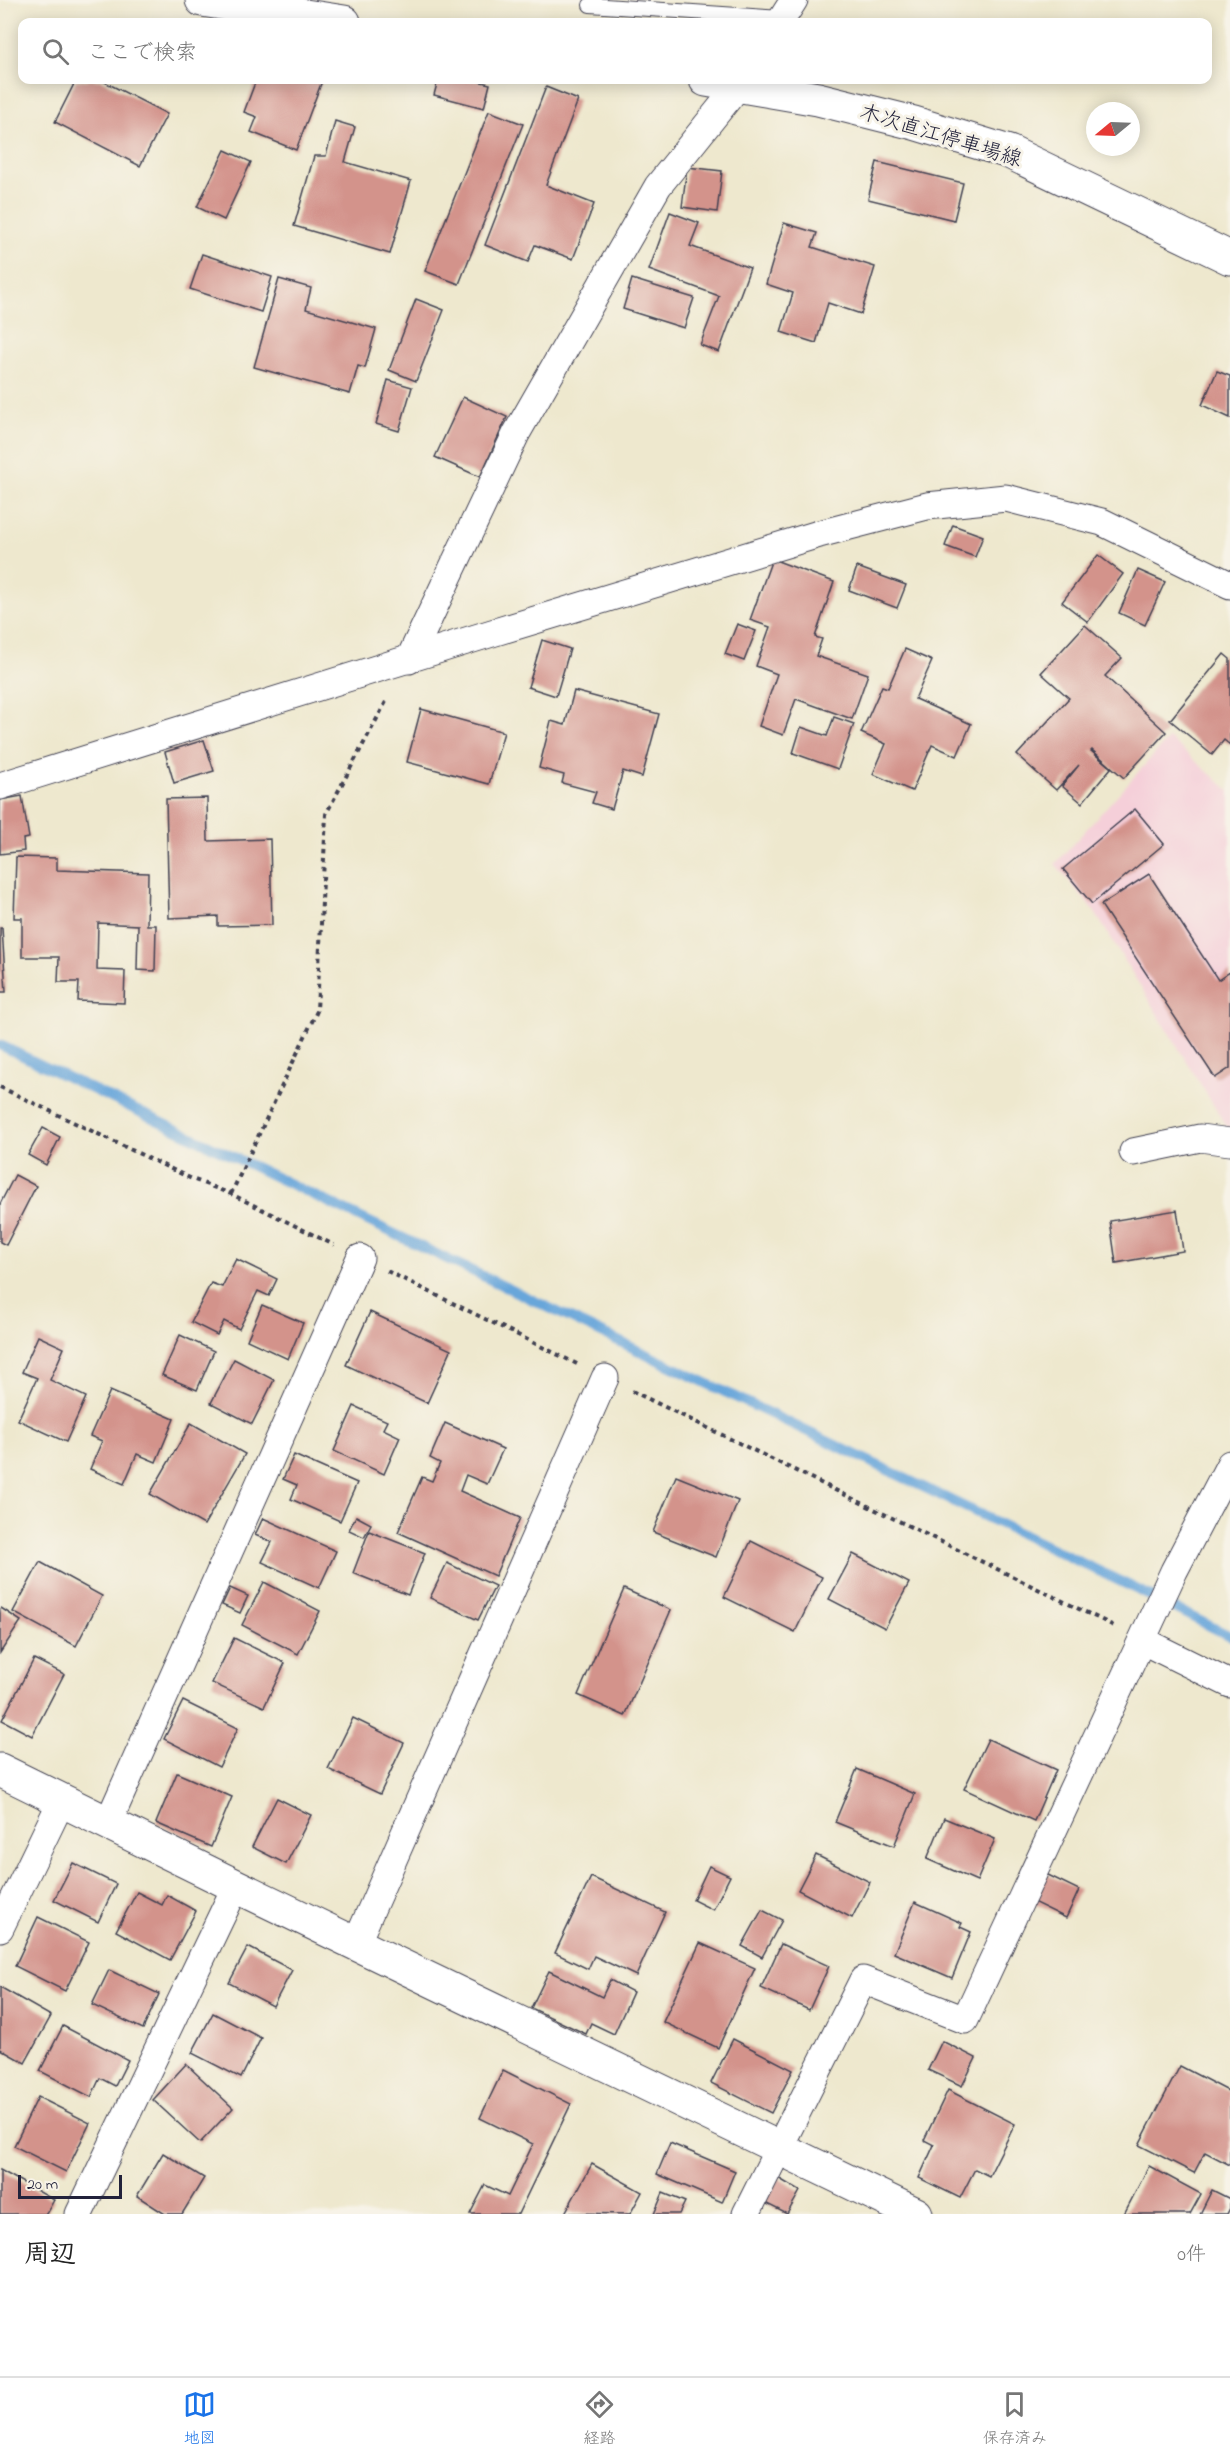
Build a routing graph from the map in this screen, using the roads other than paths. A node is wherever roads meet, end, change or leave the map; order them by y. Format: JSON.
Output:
{"nodes":[{"id":1,"x":202,"y":0,"type":"edge"},
{"id":2,"x":590,"y":5,"type":"dead end"},
{"id":3,"x":786,"y":14,"type":"edge"},
{"id":4,"x":318,"y":18,"type":"edge"},
{"id":5,"x":739,"y":84,"type":"edge"},
{"id":6,"x":750,"y":84,"type":"edge"},
{"id":7,"x":1230,"y":258,"type":"edge"},
{"id":8,"x":1230,"y":585,"type":"edge"},
{"id":9,"x":409,"y":660,"type":"junction"},
{"id":10,"x":0,"y":786,"type":"edge"},
{"id":11,"x":1230,"y":1142,"type":"edge"},
{"id":12,"x":1133,"y":1152,"type":"dead end"},
{"id":13,"x":360,"y":1258,"type":"road end"},
{"id":14,"x":605,"y":1378,"type":"road end"},
{"id":15,"x":1230,"y":1464,"type":"edge"},
{"id":16,"x":1143,"y":1641,"type":"junction"},
{"id":17,"x":1230,"y":1684,"type":"edge"},
{"id":18,"x":0,"y":1770,"type":"edge"},
{"id":19,"x":62,"y":1800,"type":"junction"},
{"id":20,"x":108,"y":1822,"type":"junction"},
{"id":21,"x":236,"y":1887,"type":"junction"},
{"id":22,"x":0,"y":1928,"type":"edge"},
{"id":23,"x":356,"y":1944,"type":"junction"},
{"id":24,"x":779,"y":2148,"type":"junction"},
{"id":25,"x":79,"y":2214,"type":"edge"},
{"id":26,"x":746,"y":2214,"type":"edge"},
{"id":27,"x":916,"y":2214,"type":"edge"}],
"edges":[{"from":1,"to":4,"type":"street"},
{"from":2,"to":3,"type":"lane"},
{"from":5,"to":9,"type":"street"},
{"from":6,"to":7,"type":"street","name":"木次直江停車場線"},
{"from":8,"to":9,"type":"street"},
{"from":9,"to":10,"type":"street"},
{"from":11,"to":12,"type":"street"},
{"from":13,"to":20,"type":"street"},
{"from":14,"to":23,"type":"street"},
{"from":15,"to":16,"type":"street"},
{"from":16,"to":17,"type":"street"},
{"from":16,"to":24,"type":"street"},
{"from":18,"to":19,"type":"street"},
{"from":19,"to":20,"type":"street"},
{"from":19,"to":22,"type":"street"},
{"from":20,"to":21,"type":"street"},
{"from":21,"to":23,"type":"street"},
{"from":21,"to":25,"type":"street"},
{"from":23,"to":24,"type":"street"},
{"from":24,"to":26,"type":"street"},
{"from":24,"to":27,"type":"street"}]}
